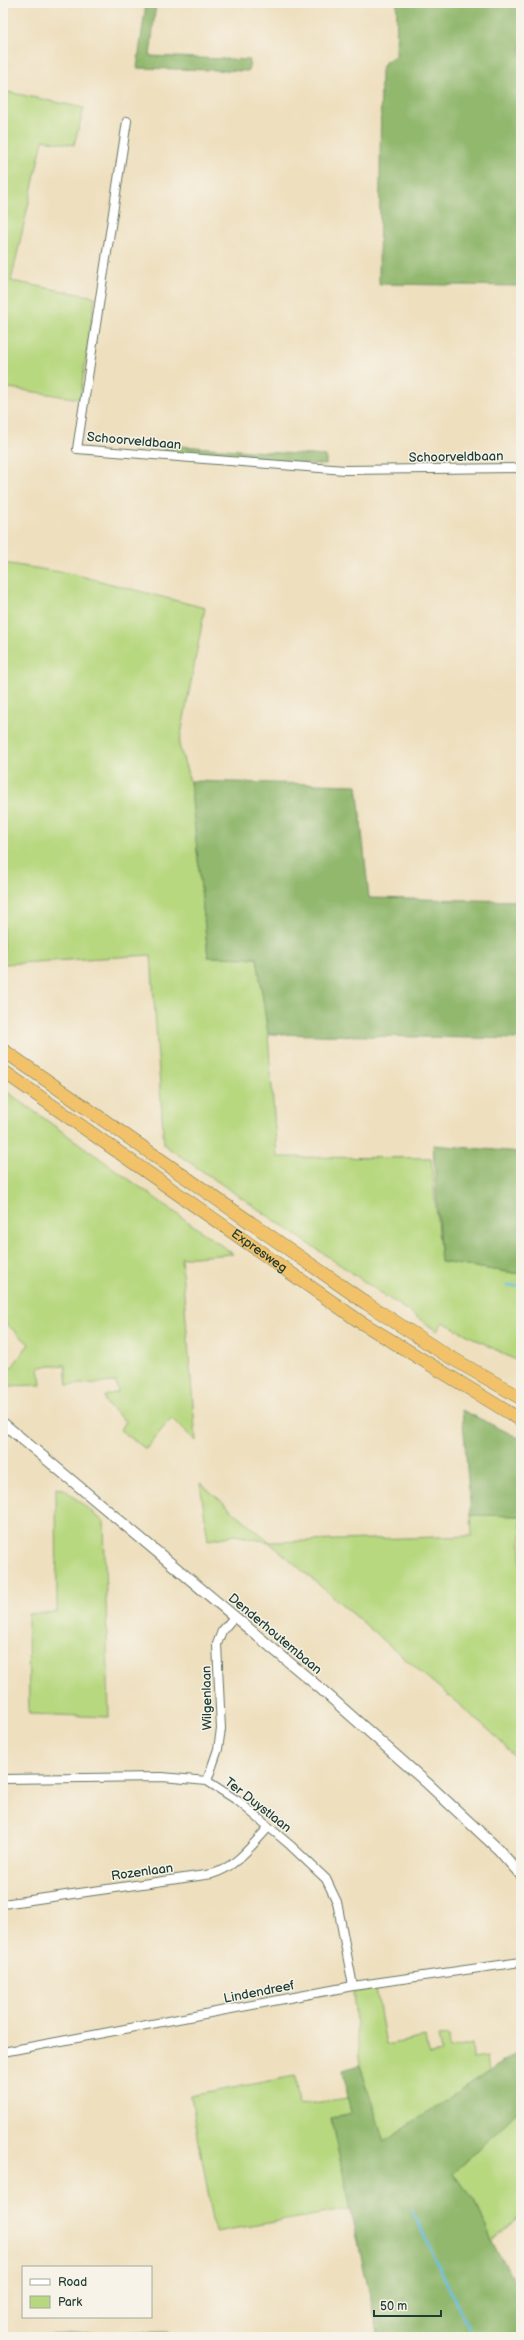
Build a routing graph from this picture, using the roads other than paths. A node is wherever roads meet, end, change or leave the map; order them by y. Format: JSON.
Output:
{"nodes":[{"id":1,"x":127,"y":121,"type":"dead end"},
{"id":2,"x":521,"y":468,"type":"edge"},
{"id":3,"x":3,"y":1050,"type":"edge"},
{"id":4,"x":3,"y":1071,"type":"edge"},
{"id":5,"x":521,"y":1398,"type":"edge"},
{"id":6,"x":521,"y":1420,"type":"edge"},
{"id":7,"x":3,"y":1423,"type":"edge"},
{"id":8,"x":234,"y":1617,"type":"junction"},
{"id":9,"x":3,"y":1779,"type":"edge"},
{"id":10,"x":207,"y":1782,"type":"junction"},
{"id":11,"x":268,"y":1828,"type":"junction"},
{"id":12,"x":521,"y":1875,"type":"edge"},
{"id":13,"x":3,"y":1904,"type":"edge"},
{"id":14,"x":521,"y":1962,"type":"edge"},
{"id":15,"x":353,"y":1986,"type":"junction"},
{"id":16,"x":3,"y":2052,"type":"edge"}],
"edges":[{"from":1,"to":2,"type":"street","name":"Schoorveldbaan"},
{"from":3,"to":5,"type":"highway","name":"Expresweg"},
{"from":4,"to":6,"type":"highway","name":"Expresweg"},
{"from":7,"to":8,"type":"street","name":"Denderhoutembaan"},
{"from":8,"to":10,"type":"street","name":"Wilgenlaan"},
{"from":8,"to":12,"type":"street","name":"Denderhoutembaan"},
{"from":9,"to":10,"type":"street","name":"Ter Duystlaan"},
{"from":10,"to":11,"type":"street","name":"Ter Duystlaan"},
{"from":11,"to":13,"type":"street","name":"Rozenlaan"},
{"from":11,"to":15,"type":"street","name":"Ter Duystlaan"},
{"from":14,"to":15,"type":"street","name":"Lindendreef"},
{"from":15,"to":16,"type":"street","name":"Lindendreef"}]}
